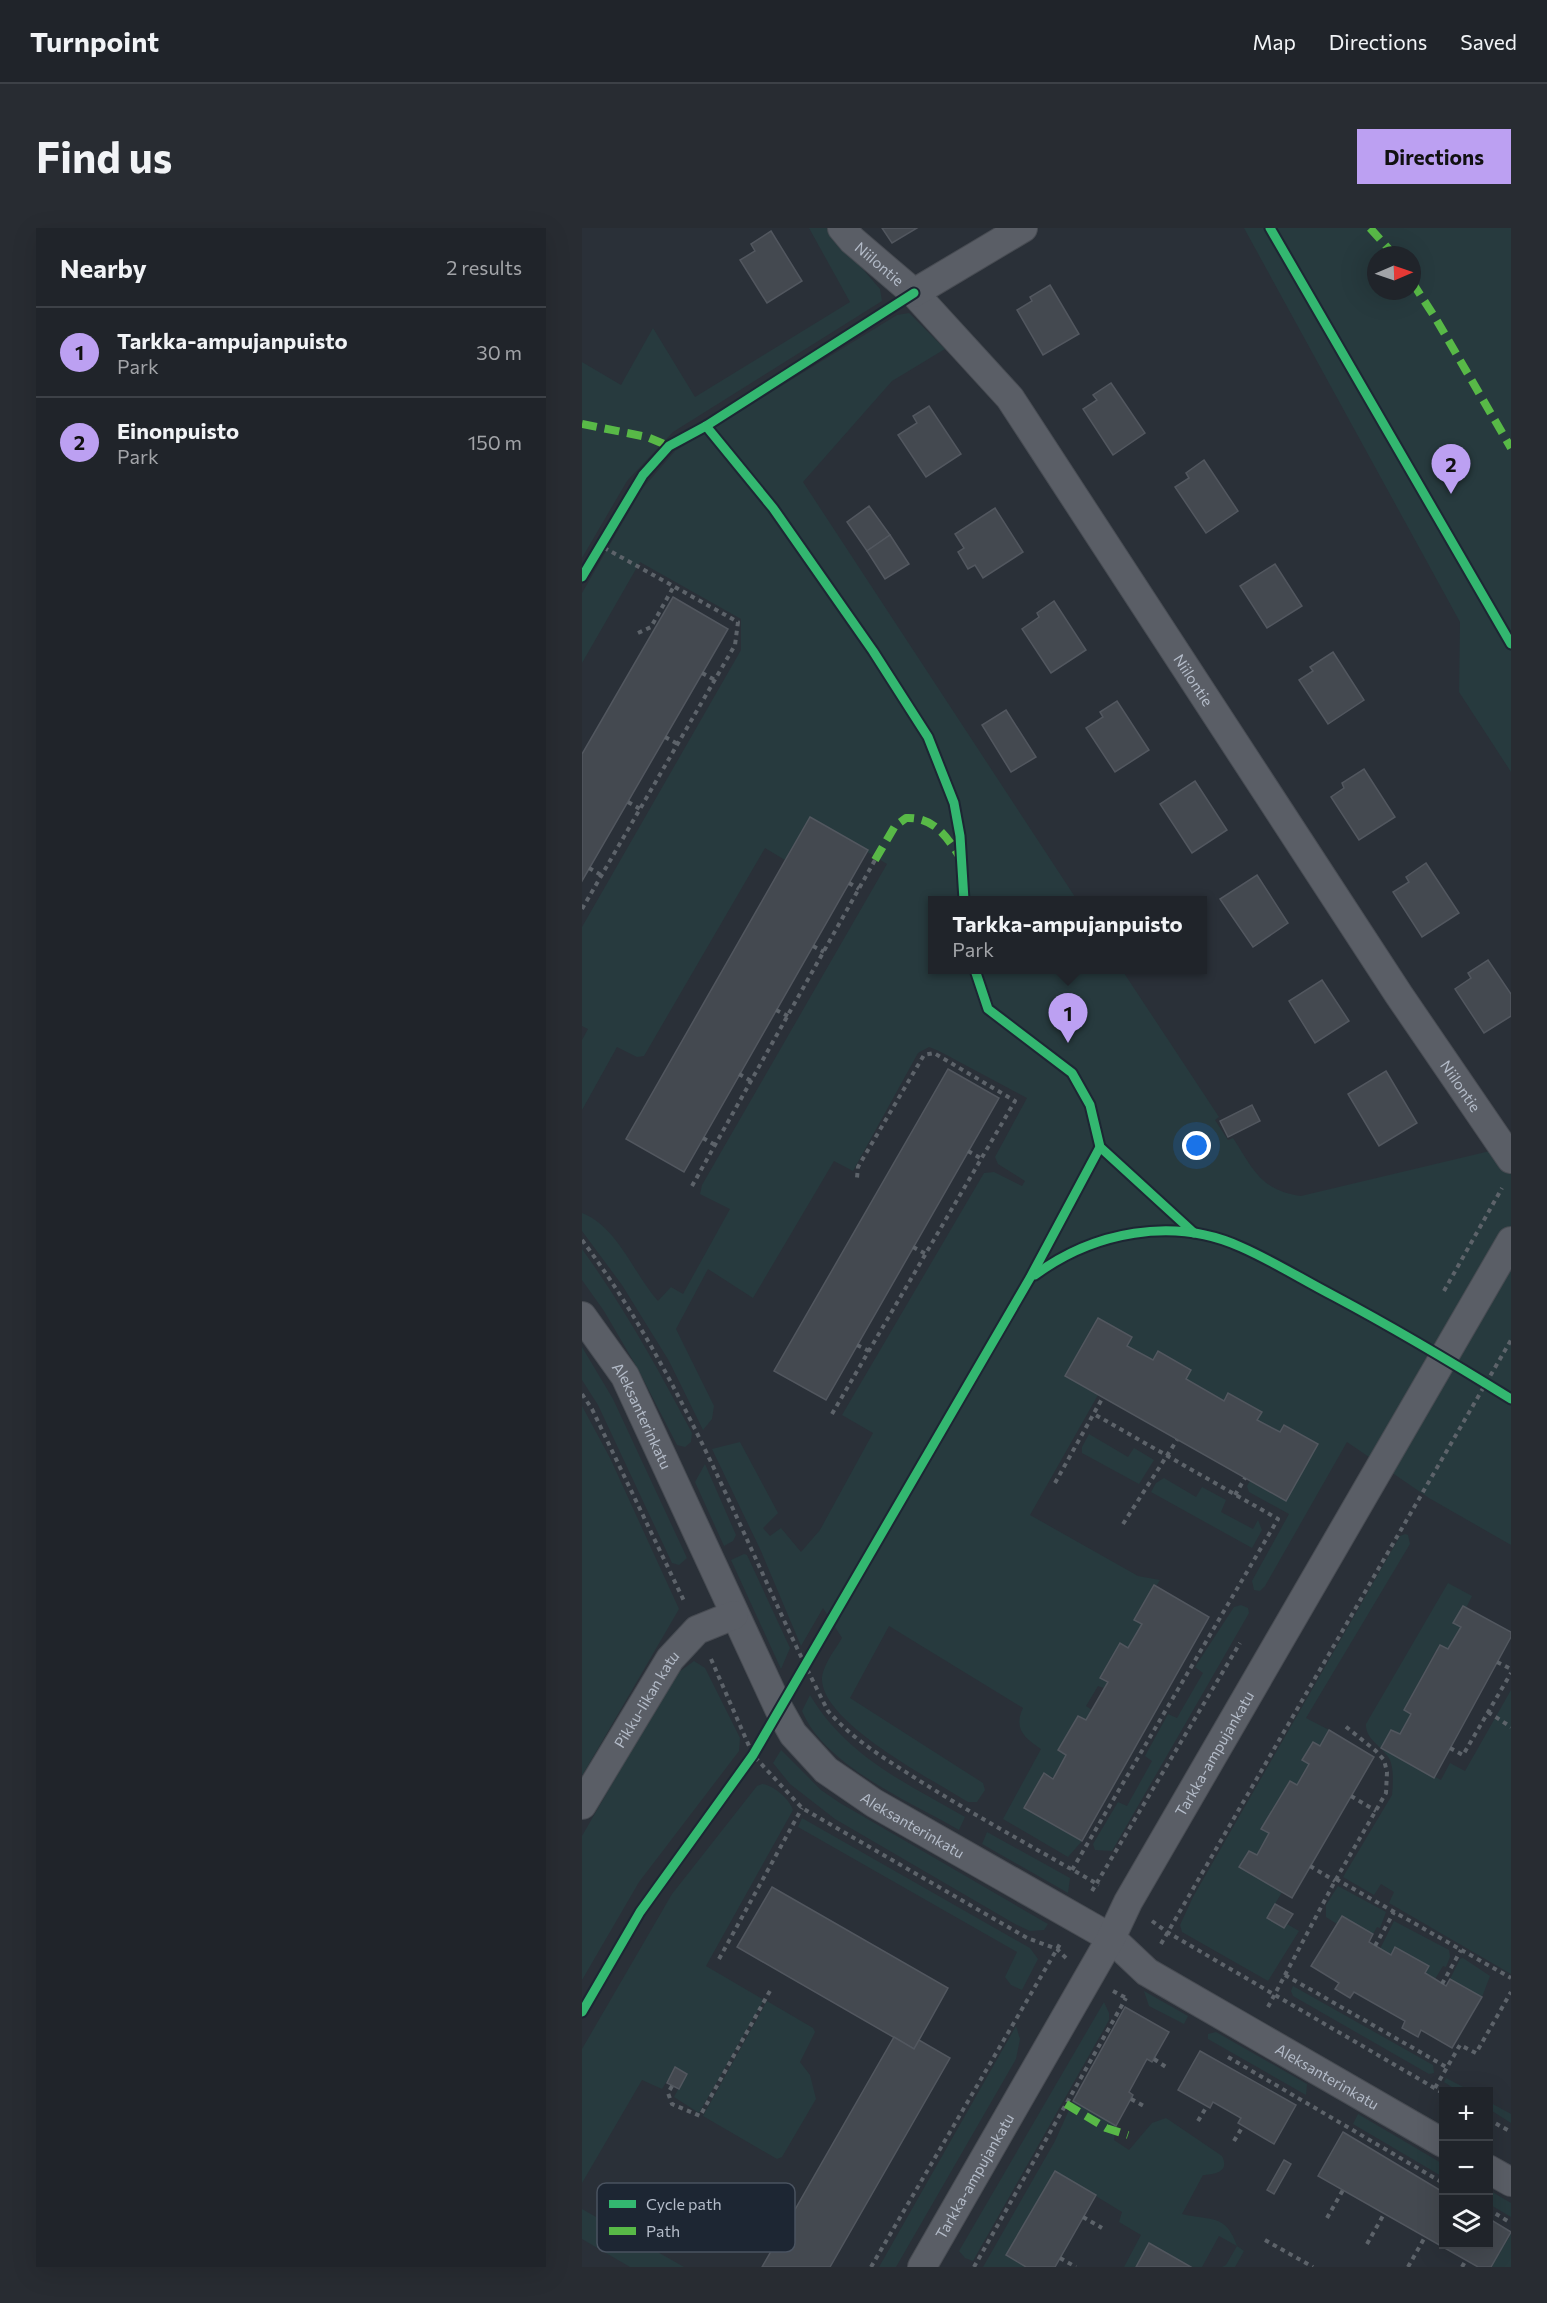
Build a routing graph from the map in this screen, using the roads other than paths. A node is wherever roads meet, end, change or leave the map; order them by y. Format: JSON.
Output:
{"nodes":[{"id":1,"x":842,"y":228,"type":"edge"},
{"id":2,"x":1023,"y":228,"type":"edge"},
{"id":3,"x":914,"y":293,"type":"junction"},
{"id":4,"x":1508,"y":1170,"type":"edge"},
{"id":5,"x":1511,"y":1241,"type":"edge"},
{"id":6,"x":582,"y":1316,"type":"edge"},
{"id":7,"x":734,"y":1615,"type":"junction"},
{"id":8,"x":582,"y":1806,"type":"edge"},
{"id":9,"x":1111,"y":1938,"type":"junction"},
{"id":10,"x":1440,"y":2141,"type":"edge"},
{"id":11,"x":1493,"y":2172,"type":"edge"},
{"id":12,"x":1511,"y":2182,"type":"edge"},
{"id":13,"x":922,"y":2267,"type":"edge"}],
"edges":[{"from":1,"to":3,"type":"street","name":"Niilontie"},
{"from":2,"to":3,"type":"street"},
{"from":3,"to":4,"type":"street","name":"Niilontie"},
{"from":5,"to":9,"type":"street","name":"Tarkka-ampujankatu"},
{"from":6,"to":7,"type":"street","name":"Aleksanterinkatu"},
{"from":7,"to":8,"type":"street","name":"Pikku-Iikan katu"},
{"from":7,"to":9,"type":"street","name":"Aleksanterinkatu"},
{"from":9,"to":10,"type":"street","name":"Aleksanterinkatu"},
{"from":9,"to":13,"type":"street","name":"Tarkka-ampujankatu"},
{"from":11,"to":12,"type":"street"}]}
